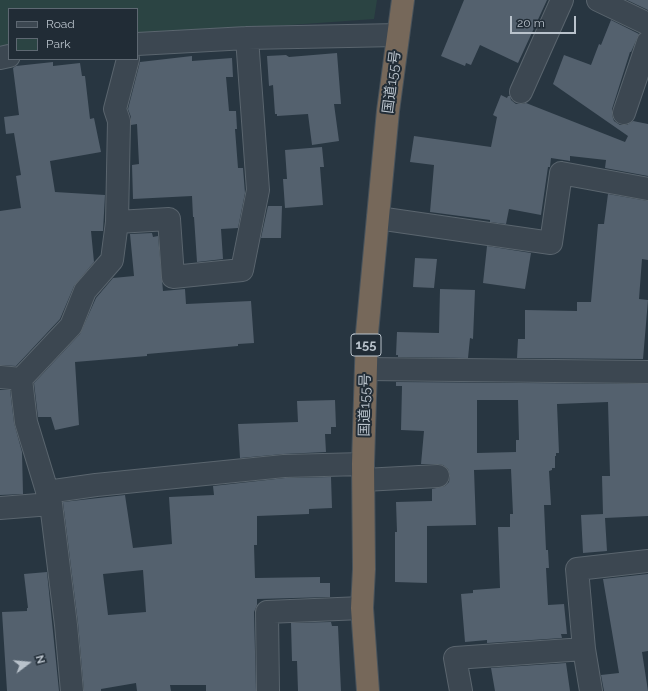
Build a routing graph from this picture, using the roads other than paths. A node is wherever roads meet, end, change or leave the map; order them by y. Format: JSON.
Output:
{"nodes":[{"id":1,"x":403,"y":0,"type":"edge"},
{"id":2,"x":562,"y":0,"type":"edge"},
{"id":3,"x":598,"y":0,"type":"edge"},
{"id":4,"x":648,"y":24,"type":"edge"},
{"id":5,"x":398,"y":35,"type":"junction"},
{"id":6,"x":247,"y":38,"type":"junction"},
{"id":7,"x":648,"y":42,"type":"edge"},
{"id":8,"x":138,"y":44,"type":"edge"},
{"id":9,"x":128,"y":60,"type":"edge"},
{"id":10,"x":521,"y":92,"type":"dead end"},
{"id":11,"x":624,"y":113,"type":"dead end"},
{"id":12,"x":648,"y":188,"type":"edge"},
{"id":13,"x":378,"y":218,"type":"junction"},
{"id":14,"x":117,"y":222,"type":"junction"},
{"id":15,"x":366,"y":369,"type":"junction"},
{"id":16,"x":648,"y":372,"type":"edge"},
{"id":17,"x":0,"y":377,"type":"edge"},
{"id":18,"x":21,"y":379,"type":"junction"},
{"id":19,"x":363,"y":472,"type":"junction"},
{"id":20,"x":438,"y":476,"type":"dead end"},
{"id":21,"x":49,"y":498,"type":"junction"},
{"id":22,"x":0,"y":508,"type":"edge"},
{"id":23,"x":648,"y":561,"type":"edge"},
{"id":24,"x":362,"y":608,"type":"junction"},
{"id":25,"x":584,"y":649,"type":"junction"},
{"id":26,"x":72,"y":691,"type":"edge"},
{"id":27,"x":268,"y":691,"type":"edge"},
{"id":28,"x":368,"y":691,"type":"edge"},
{"id":29,"x":461,"y":691,"type":"edge"},
{"id":30,"x":591,"y":691,"type":"edge"}],
"edges":[{"from":1,"to":5,"type":"highway","name":"国道155号","number":"155"},
{"from":2,"to":10,"type":"street"},
{"from":3,"to":4,"type":"street"},
{"from":5,"to":6,"type":"street"},
{"from":5,"to":13,"type":"highway","name":"国道155号","number":"155"},
{"from":6,"to":8,"type":"street"},
{"from":6,"to":14,"type":"street"},
{"from":7,"to":11,"type":"street"},
{"from":9,"to":14,"type":"street"},
{"from":12,"to":13,"type":"street"},
{"from":13,"to":15,"type":"highway","name":"国道155号","number":"155"},
{"from":14,"to":18,"type":"street"},
{"from":15,"to":16,"type":"street"},
{"from":15,"to":19,"type":"highway","name":"国道155号","number":"155"},
{"from":17,"to":18,"type":"street"},
{"from":18,"to":21,"type":"street"},
{"from":19,"to":20,"type":"street"},
{"from":19,"to":21,"type":"street"},
{"from":19,"to":24,"type":"highway","name":"国道155号","number":"155"},
{"from":21,"to":22,"type":"street"},
{"from":21,"to":26,"type":"street"},
{"from":23,"to":25,"type":"street"},
{"from":24,"to":27,"type":"street"},
{"from":24,"to":28,"type":"highway","name":"国道155号","number":"155"},
{"from":25,"to":29,"type":"street"},
{"from":25,"to":30,"type":"street"}]}
